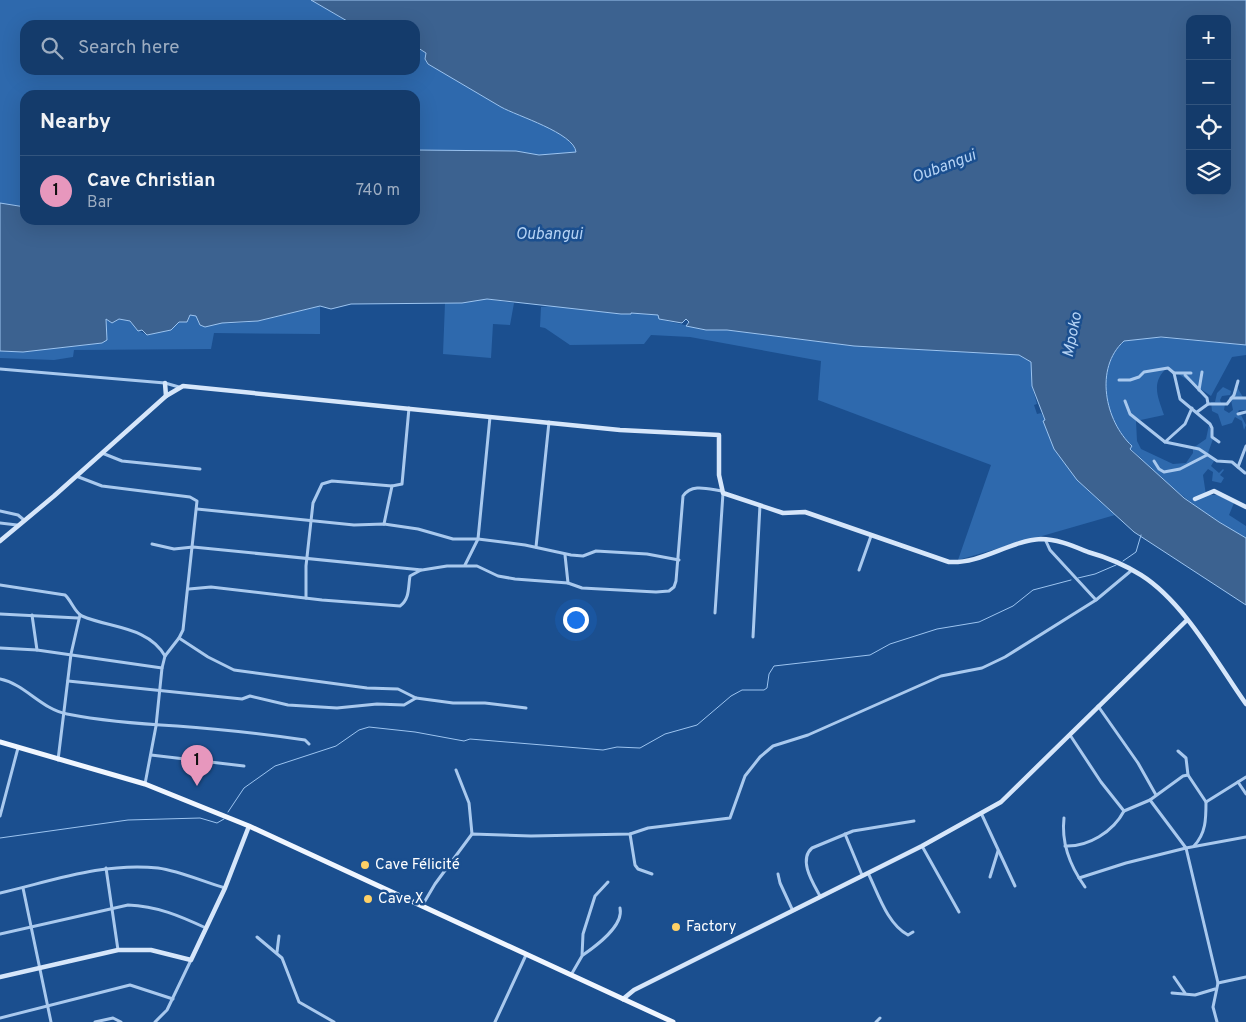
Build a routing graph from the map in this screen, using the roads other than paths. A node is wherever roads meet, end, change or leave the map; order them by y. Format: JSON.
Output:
{"nodes":[{"id":1,"x":0,"y":369,"type":"edge"},
{"id":2,"x":1202,"y":372,"type":"dead end"},
{"id":3,"x":1174,"y":373,"type":"junction"},
{"id":4,"x":1191,"y":373,"type":"dead end"},
{"id":5,"x":1185,"y":375,"type":"junction"},
{"id":6,"x":1119,"y":380,"type":"dead end"},
{"id":7,"x":1238,"y":381,"type":"dead end"},
{"id":8,"x":165,"y":383,"type":"junction"},
{"id":9,"x":179,"y":386,"type":"junction"},
{"id":10,"x":1199,"y":390,"type":"junction"},
{"id":11,"x":166,"y":396,"type":"junction"},
{"id":12,"x":1230,"y":398,"type":"junction"},
{"id":13,"x":1246,"y":398,"type":"edge"},
{"id":14,"x":1125,"y":401,"type":"dead end"},
{"id":15,"x":1208,"y":404,"type":"junction"},
{"id":16,"x":409,"y":408,"type":"junction"},
{"id":17,"x":1192,"y":408,"type":"junction"},
{"id":18,"x":1197,"y":412,"type":"junction"},
{"id":19,"x":1246,"y":412,"type":"edge"},
{"id":20,"x":1238,"y":414,"type":"dead end"},
{"id":21,"x":490,"y":416,"type":"junction"},
{"id":22,"x":549,"y":422,"type":"junction"},
{"id":23,"x":1165,"y":442,"type":"junction"},
{"id":24,"x":1219,"y":442,"type":"dead end"},
{"id":25,"x":1246,"y":446,"type":"edge"},
{"id":26,"x":101,"y":453,"type":"junction"},
{"id":27,"x":1207,"y":455,"type":"junction"},
{"id":28,"x":1154,"y":461,"type":"dead end"},
{"id":29,"x":1238,"y":467,"type":"junction"},
{"id":30,"x":200,"y":469,"type":"dead end"},
{"id":31,"x":1245,"y":473,"type":"edge"},
{"id":32,"x":76,"y":476,"type":"junction"},
{"id":33,"x":392,"y":486,"type":"junction"},
{"id":34,"x":722,"y":492,"type":"junction"},
{"id":35,"x":1195,"y":499,"type":"dead end"},
{"id":36,"x":760,"y":504,"type":"junction"},
{"id":37,"x":1246,"y":506,"type":"edge"},
{"id":38,"x":197,"y":509,"type":"junction"},
{"id":39,"x":0,"y":511,"type":"edge"},
{"id":40,"x":313,"y":519,"type":"junction"},
{"id":41,"x":24,"y":520,"type":"junction"},
{"id":42,"x":0,"y":523,"type":"edge"},
{"id":43,"x":384,"y":524,"type":"junction"},
{"id":44,"x":17,"y":525,"type":"junction"},
{"id":45,"x":872,"y":536,"type":"junction"},
{"id":46,"x":478,"y":539,"type":"junction"},
{"id":47,"x":1045,"y":539,"type":"junction"},
{"id":48,"x":0,"y":541,"type":"edge"},
{"id":49,"x":152,"y":544,"type":"dead end"},
{"id":50,"x":193,"y":548,"type":"junction"},
{"id":51,"x":536,"y":548,"type":"junction"},
{"id":52,"x":565,"y":555,"type":"junction"},
{"id":53,"x":308,"y":558,"type":"junction"},
{"id":54,"x":679,"y":560,"type":"junction"},
{"id":55,"x":465,"y":565,"type":"junction"},
{"id":56,"x":422,"y":570,"type":"junction"},
{"id":57,"x":859,"y":570,"type":"dead end"},
{"id":58,"x":1132,"y":570,"type":"junction"},
{"id":59,"x":568,"y":583,"type":"junction"},
{"id":60,"x":0,"y":585,"type":"edge"},
{"id":61,"x":189,"y":589,"type":"junction"},
{"id":62,"x":306,"y":598,"type":"junction"},
{"id":63,"x":1096,"y":600,"type":"junction"},
{"id":64,"x":715,"y":613,"type":"dead end"},
{"id":65,"x":0,"y":614,"type":"edge"},
{"id":66,"x":32,"y":616,"type":"junction"},
{"id":67,"x":79,"y":617,"type":"junction"},
{"id":68,"x":1187,"y":620,"type":"junction"},
{"id":69,"x":753,"y":637,"type":"dead end"},
{"id":70,"x":179,"y":638,"type":"junction"},
{"id":71,"x":0,"y":648,"type":"edge"},
{"id":72,"x":37,"y":650,"type":"junction"},
{"id":73,"x":71,"y":654,"type":"junction"},
{"id":74,"x":165,"y":656,"type":"junction"},
{"id":75,"x":162,"y":668,"type":"junction"},
{"id":76,"x":0,"y":679,"type":"edge"},
{"id":77,"x":68,"y":681,"type":"junction"},
{"id":78,"x":158,"y":691,"type":"junction"},
{"id":79,"x":416,"y":698,"type":"junction"},
{"id":80,"x":1246,"y":704,"type":"edge"},
{"id":81,"x":1098,"y":706,"type":"junction"},
{"id":82,"x":526,"y":708,"type":"dead end"},
{"id":83,"x":65,"y":714,"type":"junction"},
{"id":84,"x":156,"y":726,"type":"junction"},
{"id":85,"x":1070,"y":735,"type":"junction"},
{"id":86,"x":0,"y":742,"type":"edge"},
{"id":87,"x":309,"y":744,"type":"dead end"},
{"id":88,"x":18,"y":748,"type":"junction"},
{"id":89,"x":1178,"y":751,"type":"dead end"},
{"id":90,"x":151,"y":755,"type":"junction"},
{"id":91,"x":58,"y":760,"type":"junction"},
{"id":92,"x":244,"y":766,"type":"dead end"},
{"id":93,"x":456,"y":770,"type":"dead end"},
{"id":94,"x":1188,"y":775,"type":"junction"},
{"id":95,"x":1246,"y":777,"type":"edge"},
{"id":96,"x":1238,"y":782,"type":"junction"},
{"id":97,"x":145,"y":784,"type":"junction"},
{"id":98,"x":1156,"y":794,"type":"junction"},
{"id":99,"x":1246,"y":794,"type":"edge"},
{"id":100,"x":1150,"y":800,"type":"junction"},
{"id":101,"x":1206,"y":802,"type":"junction"},
{"id":102,"x":1124,"y":811,"type":"junction"},
{"id":103,"x":982,"y":815,"type":"junction"},
{"id":104,"x":0,"y":816,"type":"edge"},
{"id":105,"x":1064,"y":818,"type":"dead end"},
{"id":106,"x":914,"y":821,"type":"dead end"},
{"id":107,"x":249,"y":826,"type":"junction"},
{"id":108,"x":472,"y":834,"type":"junction"},
{"id":109,"x":630,"y":834,"type":"junction"},
{"id":110,"x":845,"y":834,"type":"junction"},
{"id":111,"x":1246,"y":837,"type":"edge"},
{"id":112,"x":922,"y":846,"type":"junction"},
{"id":113,"x":1065,"y":846,"type":"junction"},
{"id":114,"x":1193,"y":847,"type":"junction"},
{"id":115,"x":1186,"y":848,"type":"junction"},
{"id":116,"x":998,"y":851,"type":"junction"},
{"id":117,"x":106,"y":868,"type":"junction"},
{"id":118,"x":868,"y":872,"type":"junction"},
{"id":119,"x":652,"y":874,"type":"dead end"},
{"id":120,"x":778,"y":874,"type":"dead end"},
{"id":121,"x":862,"y":875,"type":"junction"},
{"id":122,"x":990,"y":877,"type":"dead end"},
{"id":123,"x":1078,"y":878,"type":"junction"},
{"id":124,"x":608,"y":882,"type":"dead end"},
{"id":125,"x":1015,"y":886,"type":"dead end"},
{"id":126,"x":1085,"y":887,"type":"dead end"},
{"id":127,"x":23,"y":888,"type":"junction"},
{"id":128,"x":225,"y":888,"type":"junction"},
{"id":129,"x":0,"y":893,"type":"edge"},
{"id":130,"x":820,"y":896,"type":"junction"},
{"id":131,"x":422,"y":906,"type":"junction"},
{"id":132,"x":113,"y":907,"type":"junction"},
{"id":133,"x":620,"y":908,"type":"dead end"},
{"id":134,"x":792,"y":909,"type":"junction"},
{"id":135,"x":959,"y":912,"type":"dead end"},
{"id":136,"x":31,"y":927,"type":"junction"},
{"id":137,"x":206,"y":928,"type":"junction"},
{"id":138,"x":913,"y":932,"type":"dead end"},
{"id":139,"x":0,"y":934,"type":"edge"},
{"id":140,"x":280,"y":936,"type":"dead end"},
{"id":141,"x":257,"y":937,"type":"dead end"},
{"id":142,"x":118,"y":950,"type":"junction"},
{"id":143,"x":277,"y":952,"type":"junction"},
{"id":144,"x":526,"y":954,"type":"junction"},
{"id":145,"x":582,"y":956,"type":"junction"},
{"id":146,"x":191,"y":960,"type":"junction"},
{"id":147,"x":38,"y":968,"type":"junction"},
{"id":148,"x":570,"y":975,"type":"junction"},
{"id":149,"x":0,"y":977,"type":"edge"},
{"id":150,"x":1174,"y":977,"type":"dead end"},
{"id":151,"x":1246,"y":977,"type":"edge"},
{"id":152,"x":1218,"y":984,"type":"junction"},
{"id":153,"x":1215,"y":989,"type":"junction"},
{"id":154,"x":1172,"y":993,"type":"dead end"},
{"id":155,"x":1185,"y":993,"type":"junction"},
{"id":156,"x":173,"y":999,"type":"junction"},
{"id":157,"x":623,"y":999,"type":"junction"},
{"id":158,"x":47,"y":1007,"type":"junction"},
{"id":159,"x":0,"y":1018,"type":"edge"},
{"id":160,"x":880,"y":1018,"type":"dead end"},
{"id":161,"x":51,"y":1022,"type":"edge"},
{"id":162,"x":95,"y":1022,"type":"edge"},
{"id":163,"x":121,"y":1022,"type":"edge"},
{"id":164,"x":155,"y":1022,"type":"edge"},
{"id":165,"x":334,"y":1022,"type":"edge"},
{"id":166,"x":494,"y":1022,"type":"edge"},
{"id":167,"x":673,"y":1022,"type":"edge"},
{"id":168,"x":876,"y":1022,"type":"edge"},
{"id":169,"x":1217,"y":1022,"type":"edge"}],
"edges":[{"from":1,"to":8,"type":"street"},
{"from":2,"to":10,"type":"street"},
{"from":3,"to":5,"type":"street"},
{"from":3,"to":6,"type":"street"},
{"from":3,"to":17,"type":"street"},
{"from":4,"to":5,"type":"street"},
{"from":5,"to":10,"type":"street"},
{"from":7,"to":12,"type":"street"},
{"from":8,"to":9,"type":"street"},
{"from":8,"to":11,"type":"street"},
{"from":9,"to":11,"type":"street"},
{"from":9,"to":16,"type":"street"},
{"from":10,"to":15,"type":"street"},
{"from":11,"to":26,"type":"street"},
{"from":12,"to":13,"type":"street"},
{"from":12,"to":15,"type":"street"},
{"from":14,"to":23,"type":"street"},
{"from":15,"to":18,"type":"street"},
{"from":16,"to":21,"type":"street"},
{"from":16,"to":33,"type":"street"},
{"from":17,"to":18,"type":"street"},
{"from":17,"to":23,"type":"street"},
{"from":18,"to":24,"type":"street"},
{"from":19,"to":20,"type":"street"},
{"from":21,"to":22,"type":"street"},
{"from":21,"to":46,"type":"street"},
{"from":22,"to":34,"type":"street"},
{"from":22,"to":51,"type":"street"},
{"from":23,"to":27,"type":"street"},
{"from":25,"to":29,"type":"street"},
{"from":26,"to":30,"type":"street"},
{"from":26,"to":32,"type":"street"},
{"from":27,"to":28,"type":"street"},
{"from":27,"to":29,"type":"street"},
{"from":29,"to":31,"type":"street"},
{"from":32,"to":38,"type":"street"},
{"from":32,"to":41,"type":"street"},
{"from":33,"to":40,"type":"street"},
{"from":33,"to":43,"type":"street"},
{"from":34,"to":36,"type":"street"},
{"from":34,"to":54,"type":"street"},
{"from":34,"to":64,"type":"street"},
{"from":35,"to":37,"type":"street"},
{"from":36,"to":45,"type":"street"},
{"from":36,"to":69,"type":"street"},
{"from":38,"to":40,"type":"street"},
{"from":38,"to":50,"type":"street"},
{"from":39,"to":41,"type":"street"},
{"from":40,"to":43,"type":"street"},
{"from":40,"to":53,"type":"street"},
{"from":41,"to":44,"type":"street"},
{"from":42,"to":44,"type":"street"},
{"from":43,"to":46,"type":"street"},
{"from":44,"to":48,"type":"street"},
{"from":45,"to":47,"type":"street"},
{"from":45,"to":57,"type":"street"},
{"from":46,"to":51,"type":"street"},
{"from":46,"to":55,"type":"street"},
{"from":47,"to":58,"type":"street"},
{"from":47,"to":63,"type":"street"},
{"from":49,"to":50,"type":"street"},
{"from":50,"to":53,"type":"street"},
{"from":50,"to":61,"type":"street"},
{"from":51,"to":52,"type":"street"},
{"from":52,"to":54,"type":"street"},
{"from":52,"to":59,"type":"street"},
{"from":53,"to":56,"type":"street"},
{"from":53,"to":62,"type":"street"},
{"from":54,"to":59,"type":"street"},
{"from":55,"to":56,"type":"street"},
{"from":55,"to":59,"type":"street"},
{"from":56,"to":62,"type":"street"},
{"from":58,"to":63,"type":"street"},
{"from":58,"to":68,"type":"street"},
{"from":60,"to":67,"type":"street"},
{"from":61,"to":62,"type":"street"},
{"from":61,"to":70,"type":"street"},
{"from":63,"to":109,"type":"street"},
{"from":65,"to":66,"type":"street"},
{"from":66,"to":67,"type":"street"},
{"from":66,"to":72,"type":"street"},
{"from":67,"to":73,"type":"street"},
{"from":67,"to":74,"type":"street"},
{"from":68,"to":80,"type":"street"},
{"from":68,"to":81,"type":"street"},
{"from":70,"to":74,"type":"street"},
{"from":70,"to":79,"type":"street"},
{"from":71,"to":72,"type":"street"},
{"from":72,"to":73,"type":"street"},
{"from":73,"to":75,"type":"street"},
{"from":73,"to":77,"type":"street"},
{"from":74,"to":75,"type":"street"},
{"from":75,"to":78,"type":"street"},
{"from":76,"to":83,"type":"street"},
{"from":77,"to":78,"type":"street"},
{"from":77,"to":83,"type":"street"},
{"from":78,"to":79,"type":"street"},
{"from":78,"to":84,"type":"street"},
{"from":79,"to":82,"type":"street"},
{"from":81,"to":85,"type":"street"},
{"from":81,"to":98,"type":"street"},
{"from":83,"to":84,"type":"street"},
{"from":83,"to":91,"type":"street"},
{"from":84,"to":87,"type":"street"},
{"from":84,"to":90,"type":"street"},
{"from":85,"to":102,"type":"street"},
{"from":85,"to":103,"type":"street"},
{"from":86,"to":88,"type":"main road"},
{"from":88,"to":91,"type":"main road"},
{"from":88,"to":104,"type":"street"},
{"from":89,"to":94,"type":"street"},
{"from":90,"to":92,"type":"street"},
{"from":90,"to":97,"type":"street"},
{"from":91,"to":97,"type":"main road"},
{"from":93,"to":108,"type":"street"},
{"from":94,"to":98,"type":"street"},
{"from":94,"to":101,"type":"street"},
{"from":95,"to":96,"type":"street"},
{"from":96,"to":99,"type":"street"},
{"from":96,"to":101,"type":"street"},
{"from":97,"to":107,"type":"main road"},
{"from":98,"to":100,"type":"street"},
{"from":100,"to":102,"type":"street"},
{"from":100,"to":115,"type":"street"},
{"from":101,"to":114,"type":"street"},
{"from":102,"to":113,"type":"street"},
{"from":103,"to":112,"type":"street"},
{"from":103,"to":116,"type":"street"},
{"from":105,"to":113,"type":"street"},
{"from":106,"to":110,"type":"street"},
{"from":107,"to":128,"type":"street"},
{"from":107,"to":131,"type":"main road"},
{"from":108,"to":109,"type":"street"},
{"from":108,"to":131,"type":"street"},
{"from":109,"to":119,"type":"street"},
{"from":110,"to":121,"type":"street"},
{"from":110,"to":130,"type":"street"},
{"from":111,"to":114,"type":"street"},
{"from":112,"to":118,"type":"street"},
{"from":112,"to":135,"type":"street"},
{"from":113,"to":123,"type":"street"},
{"from":114,"to":115,"type":"street"},
{"from":115,"to":123,"type":"street"},
{"from":115,"to":152,"type":"street"},
{"from":116,"to":122,"type":"street"},
{"from":116,"to":125,"type":"street"},
{"from":117,"to":127,"type":"street"},
{"from":117,"to":128,"type":"street"},
{"from":117,"to":132,"type":"street"},
{"from":118,"to":121,"type":"street"},
{"from":118,"to":138,"type":"street"},
{"from":120,"to":134,"type":"street"},
{"from":121,"to":130,"type":"street"},
{"from":123,"to":126,"type":"street"},
{"from":124,"to":145,"type":"street"},
{"from":127,"to":129,"type":"street"},
{"from":127,"to":136,"type":"street"},
{"from":128,"to":137,"type":"street"},
{"from":130,"to":134,"type":"street"},
{"from":131,"to":144,"type":"main road"},
{"from":132,"to":136,"type":"street"},
{"from":132,"to":137,"type":"street"},
{"from":132,"to":142,"type":"street"},
{"from":133,"to":145,"type":"street"},
{"from":134,"to":157,"type":"street"},
{"from":136,"to":139,"type":"street"},
{"from":136,"to":147,"type":"street"},
{"from":137,"to":146,"type":"street"},
{"from":140,"to":143,"type":"street"},
{"from":141,"to":143,"type":"street"},
{"from":142,"to":146,"type":"street"},
{"from":142,"to":147,"type":"street"},
{"from":143,"to":165,"type":"street"},
{"from":144,"to":148,"type":"main road"},
{"from":144,"to":166,"type":"street"},
{"from":145,"to":148,"type":"street"},
{"from":146,"to":156,"type":"street"},
{"from":147,"to":149,"type":"street"},
{"from":147,"to":158,"type":"street"},
{"from":148,"to":157,"type":"main road"},
{"from":150,"to":155,"type":"street"},
{"from":151,"to":152,"type":"street"},
{"from":152,"to":153,"type":"street"},
{"from":153,"to":155,"type":"street"},
{"from":153,"to":169,"type":"street"},
{"from":154,"to":155,"type":"street"},
{"from":156,"to":158,"type":"street"},
{"from":156,"to":164,"type":"street"},
{"from":157,"to":167,"type":"main road"},
{"from":158,"to":159,"type":"street"},
{"from":158,"to":161,"type":"street"},
{"from":160,"to":168,"type":"street"},
{"from":162,"to":163,"type":"street"}]}
